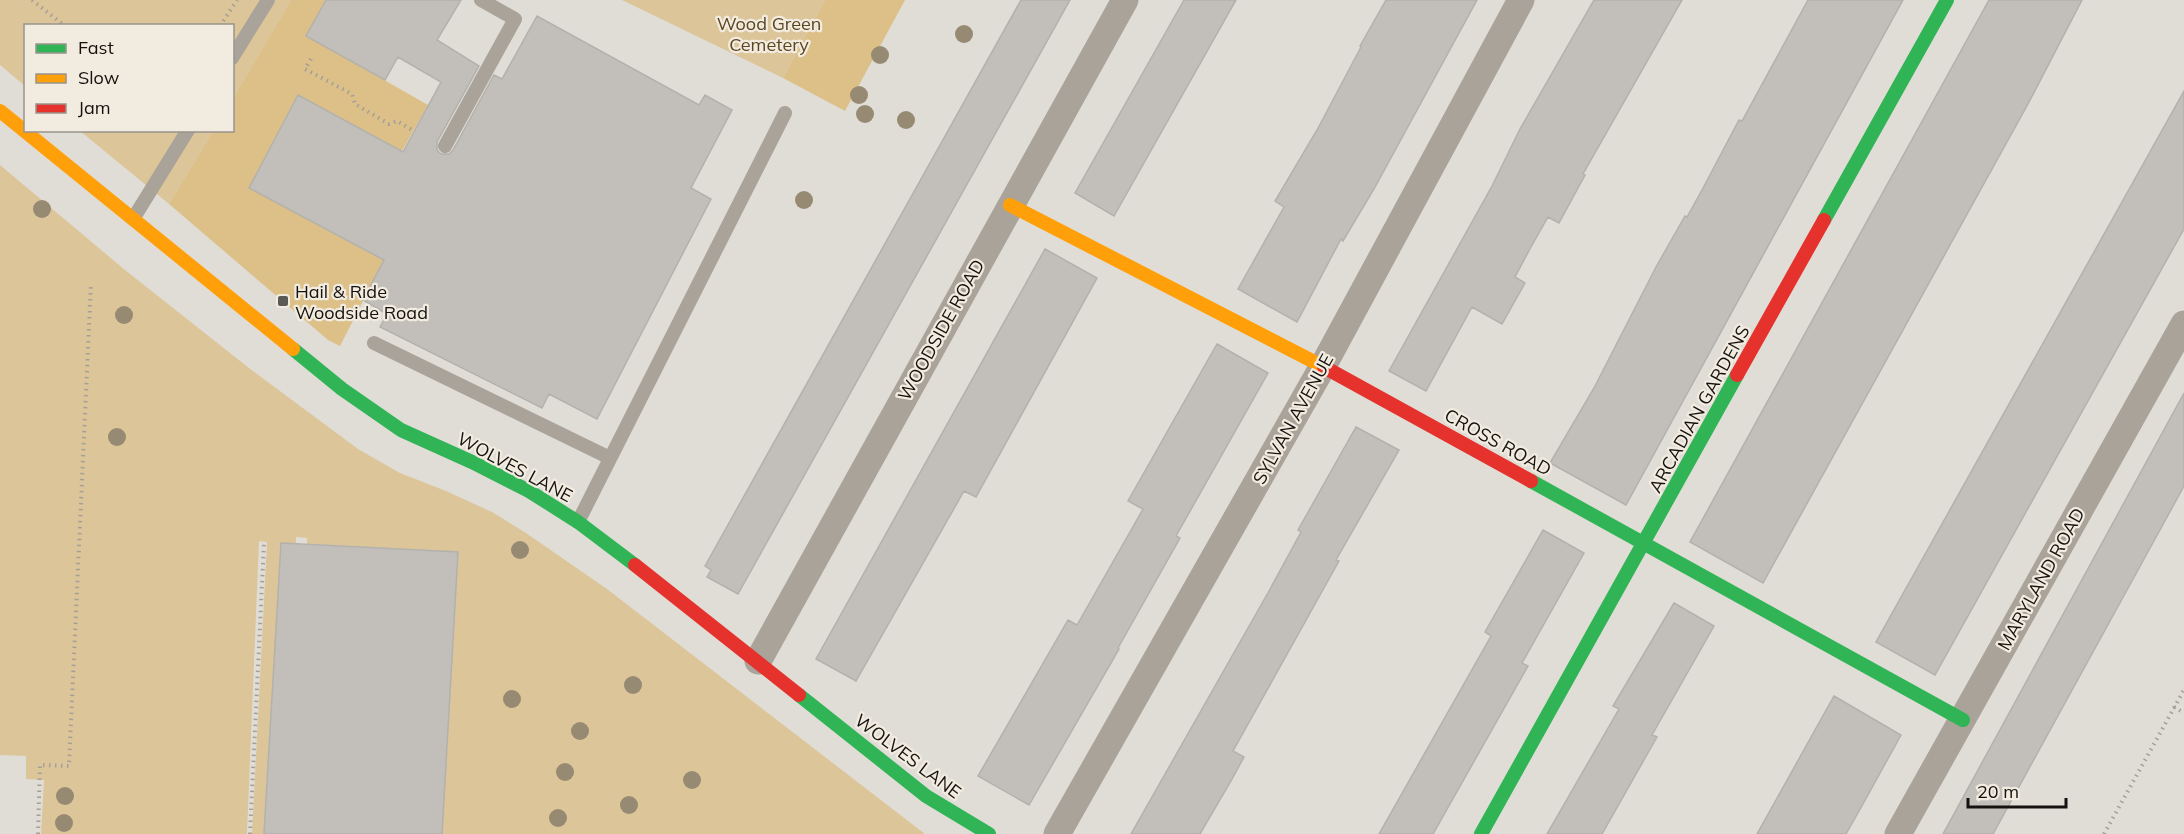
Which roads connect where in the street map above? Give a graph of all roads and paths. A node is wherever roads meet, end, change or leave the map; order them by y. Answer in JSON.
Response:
{"nodes":[{"id":1,"x":32,"y":0,"type":"edge"},
{"id":2,"x":237,"y":0,"type":"edge"},
{"id":3,"x":268,"y":0,"type":"edge"},
{"id":4,"x":481,"y":0,"type":"edge"},
{"id":5,"x":1125,"y":0,"type":"edge"},
{"id":6,"x":1521,"y":0,"type":"edge"},
{"id":7,"x":1947,"y":0,"type":"edge"},
{"id":8,"x":62,"y":24,"type":"edge"},
{"id":9,"x":221,"y":24,"type":"edge"},
{"id":10,"x":234,"y":55,"type":"edge"},
{"id":11,"x":311,"y":59,"type":"dead end"},
{"id":12,"x":0,"y":111,"type":"edge"},
{"id":13,"x":785,"y":113,"type":"dead end"},
{"id":14,"x":24,"y":130,"type":"edge"},
{"id":15,"x":414,"y":131,"type":"dead end"},
{"id":16,"x":26,"y":132,"type":"edge"},
{"id":17,"x":187,"y":132,"type":"edge"},
{"id":18,"x":445,"y":146,"type":"dead end"},
{"id":19,"x":1010,"y":205,"type":"junction"},
{"id":20,"x":133,"y":219,"type":"junction"},
{"id":21,"x":91,"y":283,"type":"dead end"},
{"id":22,"x":2184,"y":324,"type":"edge"},
{"id":23,"x":374,"y":343,"type":"dead end"},
{"id":24,"x":1323,"y":366,"type":"junction"},
{"id":25,"x":610,"y":458,"type":"junction"},
{"id":26,"x":579,"y":522,"type":"junction"},
{"id":27,"x":264,"y":543,"type":"dead end"},
{"id":28,"x":1645,"y":543,"type":"junction"},
{"id":29,"x":758,"y":661,"type":"junction"},
{"id":30,"x":2184,"y":690,"type":"edge"},
{"id":31,"x":2174,"y":707,"type":"junction"},
{"id":32,"x":2184,"y":713,"type":"edge"},
{"id":33,"x":1963,"y":720,"type":"junction"},
{"id":34,"x":38,"y":834,"type":"edge"},
{"id":35,"x":250,"y":834,"type":"edge"},
{"id":36,"x":989,"y":834,"type":"edge"},
{"id":37,"x":1057,"y":834,"type":"edge"},
{"id":38,"x":1481,"y":834,"type":"edge"},
{"id":39,"x":1898,"y":834,"type":"edge"},
{"id":40,"x":2104,"y":834,"type":"edge"}],
"edges":[{"from":1,"to":8,"type":"path"},
{"from":2,"to":9,"type":"path"},
{"from":3,"to":10,"type":"lane"},
{"from":4,"to":18,"type":"lane"},
{"from":5,"to":19,"type":"street","name":"WOODSIDE ROAD"},
{"from":6,"to":24,"type":"street","name":"SYLVAN AVENUE"},
{"from":7,"to":28,"type":"street","name":"ARCADIAN GARDENS"},
{"from":11,"to":15,"type":"path"},
{"from":12,"to":14,"type":"street","name":"WOLVES LANE"},
{"from":13,"to":25,"type":"lane"},
{"from":16,"to":20,"type":"street","name":"WOLVES LANE"},
{"from":17,"to":20,"type":"lane"},
{"from":19,"to":24,"type":"street","name":"CROSS ROAD"},
{"from":19,"to":29,"type":"street","name":"WOODSIDE ROAD"},
{"from":20,"to":26,"type":"street","name":"WOLVES LANE"},
{"from":21,"to":34,"type":"path"},
{"from":22,"to":33,"type":"street","name":"MARYLAND ROAD"},
{"from":23,"to":25,"type":"lane"},
{"from":24,"to":28,"type":"street","name":"CROSS ROAD"},
{"from":24,"to":37,"type":"street","name":"SYLVAN AVENUE"},
{"from":25,"to":26,"type":"lane"},
{"from":26,"to":29,"type":"street","name":"WOLVES LANE"},
{"from":27,"to":35,"type":"path"},
{"from":28,"to":33,"type":"street","name":"CROSS ROAD"},
{"from":28,"to":38,"type":"street","name":"ARCADIAN GARDENS"},
{"from":29,"to":36,"type":"street","name":"WOLVES LANE"},
{"from":30,"to":31,"type":"path"},
{"from":31,"to":32,"type":"path"},
{"from":31,"to":40,"type":"path"},
{"from":33,"to":39,"type":"street","name":"MARYLAND ROAD"}]}
